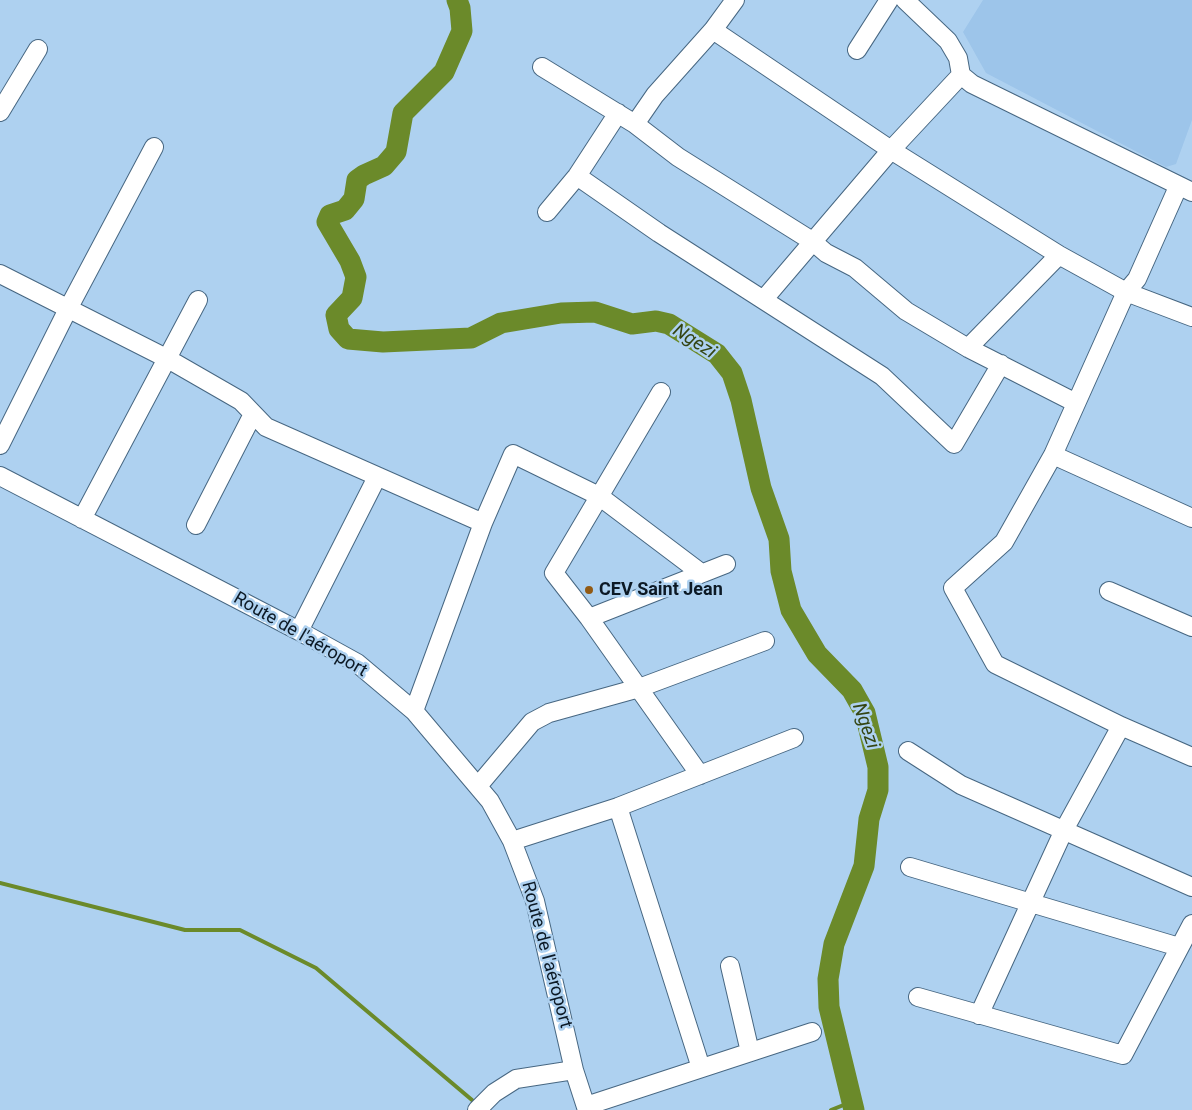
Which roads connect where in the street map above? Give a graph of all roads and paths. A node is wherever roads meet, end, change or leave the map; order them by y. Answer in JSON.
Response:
{"nodes":[{"id":1,"x":735,"y":0,"type":"edge"},
{"id":2,"x":889,"y":0,"type":"edge"},
{"id":3,"x":906,"y":0,"type":"edge"},
{"id":4,"x":713,"y":30,"type":"junction"},
{"id":5,"x":38,"y":49,"type":"dead end"},
{"id":6,"x":856,"y":50,"type":"dead end"},
{"id":7,"x":542,"y":66,"type":"dead end"},
{"id":8,"x":961,"y":75,"type":"junction"},
{"id":9,"x":0,"y":112,"type":"edge"},
{"id":10,"x":618,"y":113,"type":"junction"},
{"id":11,"x":636,"y":124,"type":"junction"},
{"id":12,"x":154,"y":147,"type":"dead end"},
{"id":13,"x":891,"y":150,"type":"junction"},
{"id":14,"x":577,"y":176,"type":"junction"},
{"id":15,"x":1185,"y":190,"type":"edge"},
{"id":16,"x":547,"y":212,"type":"dead end"},
{"id":17,"x":812,"y":241,"type":"junction"},
{"id":18,"x":1059,"y":255,"type":"junction"},
{"id":19,"x":0,"y":274,"type":"edge"},
{"id":20,"x":1126,"y":292,"type":"junction"},
{"id":21,"x":764,"y":299,"type":"junction"},
{"id":22,"x":198,"y":300,"type":"dead end"},
{"id":23,"x":68,"y":309,"type":"junction"},
{"id":24,"x":1192,"y":317,"type":"edge"},
{"id":25,"x":968,"y":348,"type":"junction"},
{"id":26,"x":168,"y":359,"type":"junction"},
{"id":27,"x":1001,"y":364,"type":"junction"},
{"id":28,"x":661,"y":392,"type":"dead end"},
{"id":29,"x":1076,"y":403,"type":"junction"},
{"id":30,"x":253,"y":414,"type":"junction"},
{"id":31,"x":0,"y":445,"type":"edge"},
{"id":32,"x":1053,"y":455,"type":"junction"},
{"id":33,"x":0,"y":476,"type":"edge"},
{"id":34,"x":377,"y":477,"type":"junction"},
{"id":35,"x":598,"y":496,"type":"junction"},
{"id":36,"x":1191,"y":512,"type":"edge"},
{"id":37,"x":82,"y":519,"type":"junction"},
{"id":38,"x":482,"y":523,"type":"junction"},
{"id":39,"x":196,"y":525,"type":"dead end"},
{"id":40,"x":726,"y":564,"type":"dead end"},
{"id":41,"x":701,"y":574,"type":"junction"},
{"id":42,"x":1109,"y":592,"type":"dead end"},
{"id":43,"x":589,"y":618,"type":"junction"},
{"id":44,"x":1192,"y":627,"type":"edge"},
{"id":45,"x":299,"y":631,"type":"junction"},
{"id":46,"x":765,"y":641,"type":"dead end"},
{"id":47,"x":639,"y":688,"type":"junction"},
{"id":48,"x":414,"y":711,"type":"junction"},
{"id":49,"x":1121,"y":726,"type":"junction"},
{"id":50,"x":794,"y":738,"type":"dead end"},
{"id":51,"x":908,"y":751,"type":"dead end"},
{"id":52,"x":1192,"y":757,"type":"edge"},
{"id":53,"x":700,"y":775,"type":"junction"},
{"id":54,"x":478,"y":786,"type":"junction"},
{"id":55,"x":618,"y":807,"type":"junction"},
{"id":56,"x":1064,"y":830,"type":"junction"},
{"id":57,"x":512,"y":841,"type":"junction"},
{"id":58,"x":910,"y":867,"type":"dead end"},
{"id":59,"x":1192,"y":888,"type":"edge"},
{"id":60,"x":1030,"y":902,"type":"junction"},
{"id":61,"x":1192,"y":924,"type":"edge"},
{"id":62,"x":1179,"y":947,"type":"junction"},
{"id":63,"x":730,"y":966,"type":"dead end"},
{"id":64,"x":918,"y":997,"type":"dead end"},
{"id":65,"x":979,"y":1015,"type":"junction"},
{"id":66,"x":812,"y":1032,"type":"dead end"},
{"id":67,"x":750,"y":1052,"type":"junction"},
{"id":68,"x":701,"y":1068,"type":"junction"},
{"id":69,"x":574,"y":1070,"type":"junction"},
{"id":70,"x":586,"y":1108,"type":"edge"},
{"id":71,"x":477,"y":1110,"type":"edge"}],
"edges":[{"from":1,"to":4,"type":"street"},
{"from":2,"to":6,"type":"street"},
{"from":3,"to":8,"type":"street"},
{"from":4,"to":11,"type":"street"},
{"from":4,"to":13,"type":"street"},
{"from":5,"to":9,"type":"street"},
{"from":7,"to":10,"type":"street"},
{"from":8,"to":13,"type":"street"},
{"from":8,"to":15,"type":"street"},
{"from":10,"to":11,"type":"street"},
{"from":10,"to":14,"type":"street"},
{"from":11,"to":17,"type":"street"},
{"from":12,"to":23,"type":"street"},
{"from":13,"to":17,"type":"street"},
{"from":13,"to":18,"type":"street"},
{"from":14,"to":16,"type":"street"},
{"from":14,"to":21,"type":"street"},
{"from":15,"to":20,"type":"street"},
{"from":17,"to":21,"type":"street"},
{"from":17,"to":25,"type":"street"},
{"from":18,"to":20,"type":"street"},
{"from":18,"to":25,"type":"street"},
{"from":19,"to":23,"type":"street"},
{"from":20,"to":24,"type":"street"},
{"from":20,"to":29,"type":"street"},
{"from":21,"to":27,"type":"street"},
{"from":22,"to":26,"type":"street"},
{"from":23,"to":26,"type":"street"},
{"from":23,"to":31,"type":"street"},
{"from":25,"to":27,"type":"street"},
{"from":26,"to":30,"type":"street"},
{"from":26,"to":37,"type":"street"},
{"from":27,"to":29,"type":"street"},
{"from":28,"to":35,"type":"street"},
{"from":29,"to":32,"type":"street"},
{"from":30,"to":34,"type":"street"},
{"from":30,"to":39,"type":"street"},
{"from":32,"to":36,"type":"street"},
{"from":32,"to":49,"type":"street"},
{"from":33,"to":37,"type":"street","name":"Route de l'aéroport"},
{"from":34,"to":38,"type":"street"},
{"from":34,"to":45,"type":"street"},
{"from":35,"to":38,"type":"street"},
{"from":35,"to":41,"type":"street"},
{"from":35,"to":43,"type":"street"},
{"from":37,"to":45,"type":"street","name":"Route de l'aéroport"},
{"from":38,"to":48,"type":"street"},
{"from":40,"to":41,"type":"street"},
{"from":41,"to":43,"type":"street"},
{"from":42,"to":44,"type":"street"},
{"from":43,"to":47,"type":"street"},
{"from":45,"to":48,"type":"street","name":"Route de l'aéroport"},
{"from":46,"to":47,"type":"street"},
{"from":47,"to":53,"type":"street"},
{"from":47,"to":54,"type":"street"},
{"from":48,"to":54,"type":"street","name":"Route de l'aéroport"},
{"from":49,"to":52,"type":"street"},
{"from":49,"to":56,"type":"street"},
{"from":50,"to":53,"type":"street"},
{"from":51,"to":56,"type":"street"},
{"from":53,"to":55,"type":"street"},
{"from":54,"to":57,"type":"street","name":"Route de l'aéroport"},
{"from":55,"to":57,"type":"street"},
{"from":55,"to":68,"type":"street"},
{"from":56,"to":59,"type":"street"},
{"from":56,"to":60,"type":"street"},
{"from":57,"to":69,"type":"street","name":"Route de l'aéroport"},
{"from":58,"to":60,"type":"street"},
{"from":60,"to":62,"type":"street"},
{"from":60,"to":65,"type":"street"},
{"from":61,"to":62,"type":"street"},
{"from":62,"to":65,"type":"street"},
{"from":63,"to":67,"type":"street"},
{"from":64,"to":65,"type":"street"},
{"from":66,"to":67,"type":"street"},
{"from":67,"to":68,"type":"street"},
{"from":68,"to":70,"type":"street"},
{"from":69,"to":70,"type":"street","name":"Route de l'aéroport"},
{"from":69,"to":71,"type":"street"}]}
